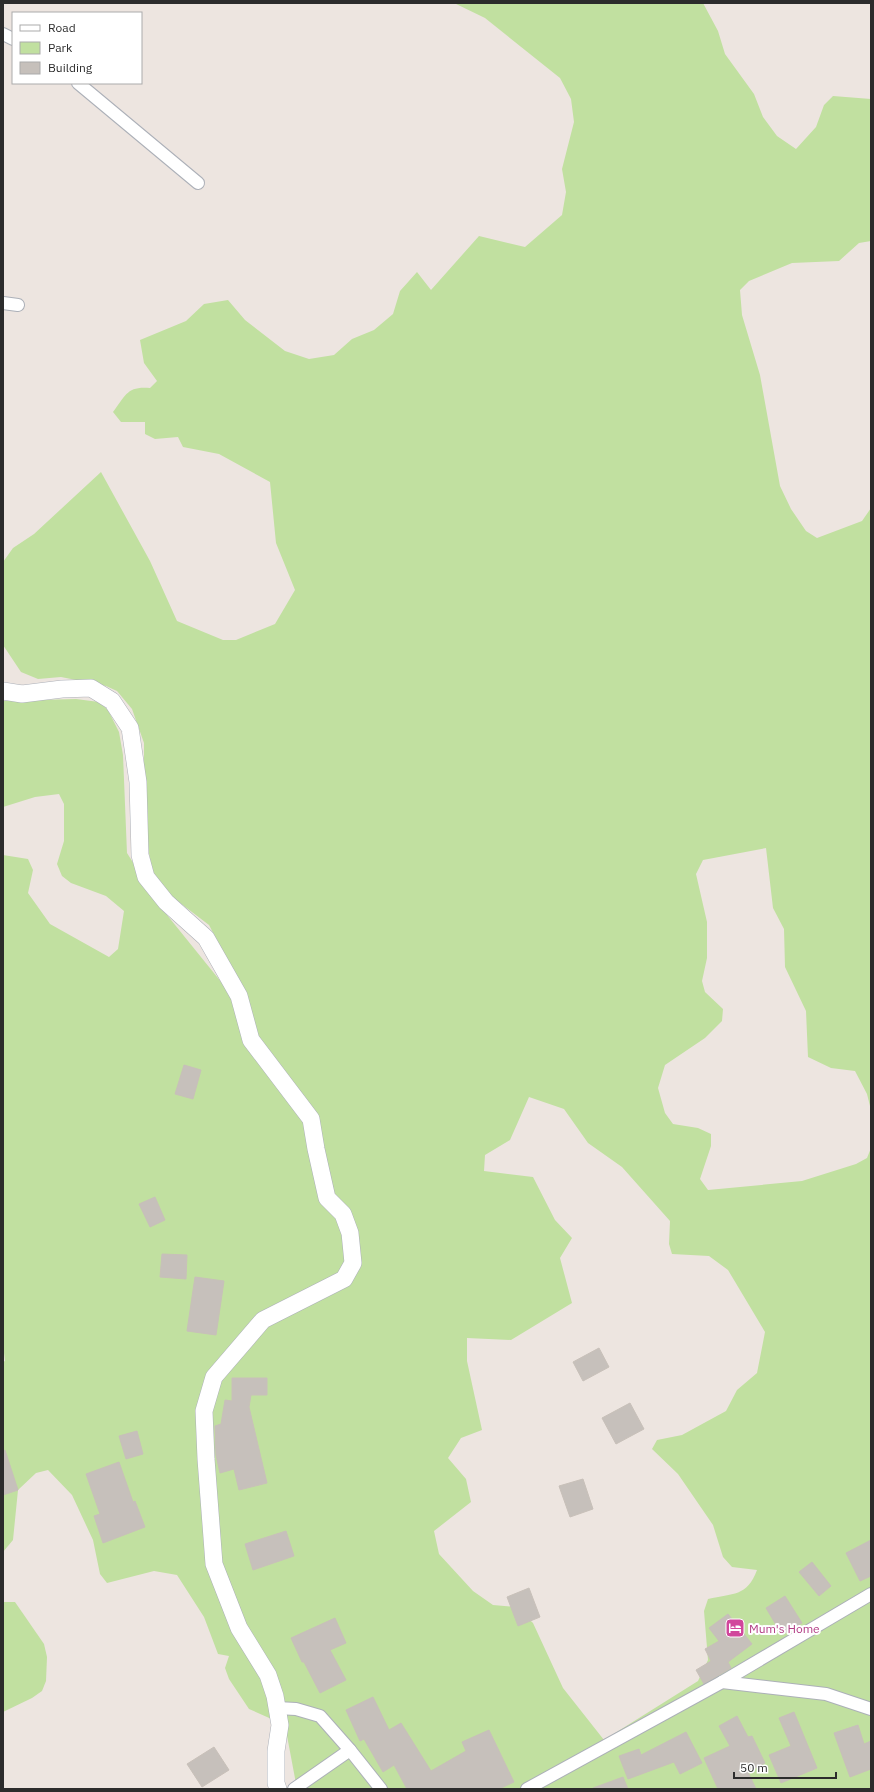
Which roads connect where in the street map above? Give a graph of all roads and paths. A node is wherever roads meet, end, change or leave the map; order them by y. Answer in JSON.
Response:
{"nodes":[{"id":1,"x":3,"y":34,"type":"edge"},
{"id":2,"x":12,"y":38,"type":"edge"},
{"id":3,"x":79,"y":84,"type":"edge"},
{"id":4,"x":198,"y":184,"type":"dead end"},
{"id":5,"x":3,"y":303,"type":"edge"},
{"id":6,"x":18,"y":305,"type":"dead end"},
{"id":7,"x":3,"y":691,"type":"edge"},
{"id":8,"x":871,"y":1594,"type":"edge"},
{"id":9,"x":722,"y":1682,"type":"junction"},
{"id":10,"x":277,"y":1708,"type":"junction"},
{"id":11,"x":871,"y":1708,"type":"edge"},
{"id":12,"x":350,"y":1750,"type":"junction"},
{"id":13,"x":278,"y":1789,"type":"edge"},
{"id":14,"x":294,"y":1789,"type":"edge"},
{"id":15,"x":381,"y":1789,"type":"edge"},
{"id":16,"x":527,"y":1789,"type":"edge"}],
"edges":[{"from":1,"to":2,"type":"street"},
{"from":3,"to":4,"type":"street"},
{"from":5,"to":6,"type":"street"},
{"from":7,"to":10,"type":"main road"},
{"from":8,"to":9,"type":"street"},
{"from":9,"to":11,"type":"street"},
{"from":9,"to":16,"type":"street"},
{"from":10,"to":12,"type":"street"},
{"from":10,"to":13,"type":"main road"},
{"from":12,"to":14,"type":"street"},
{"from":12,"to":15,"type":"street"}]}
